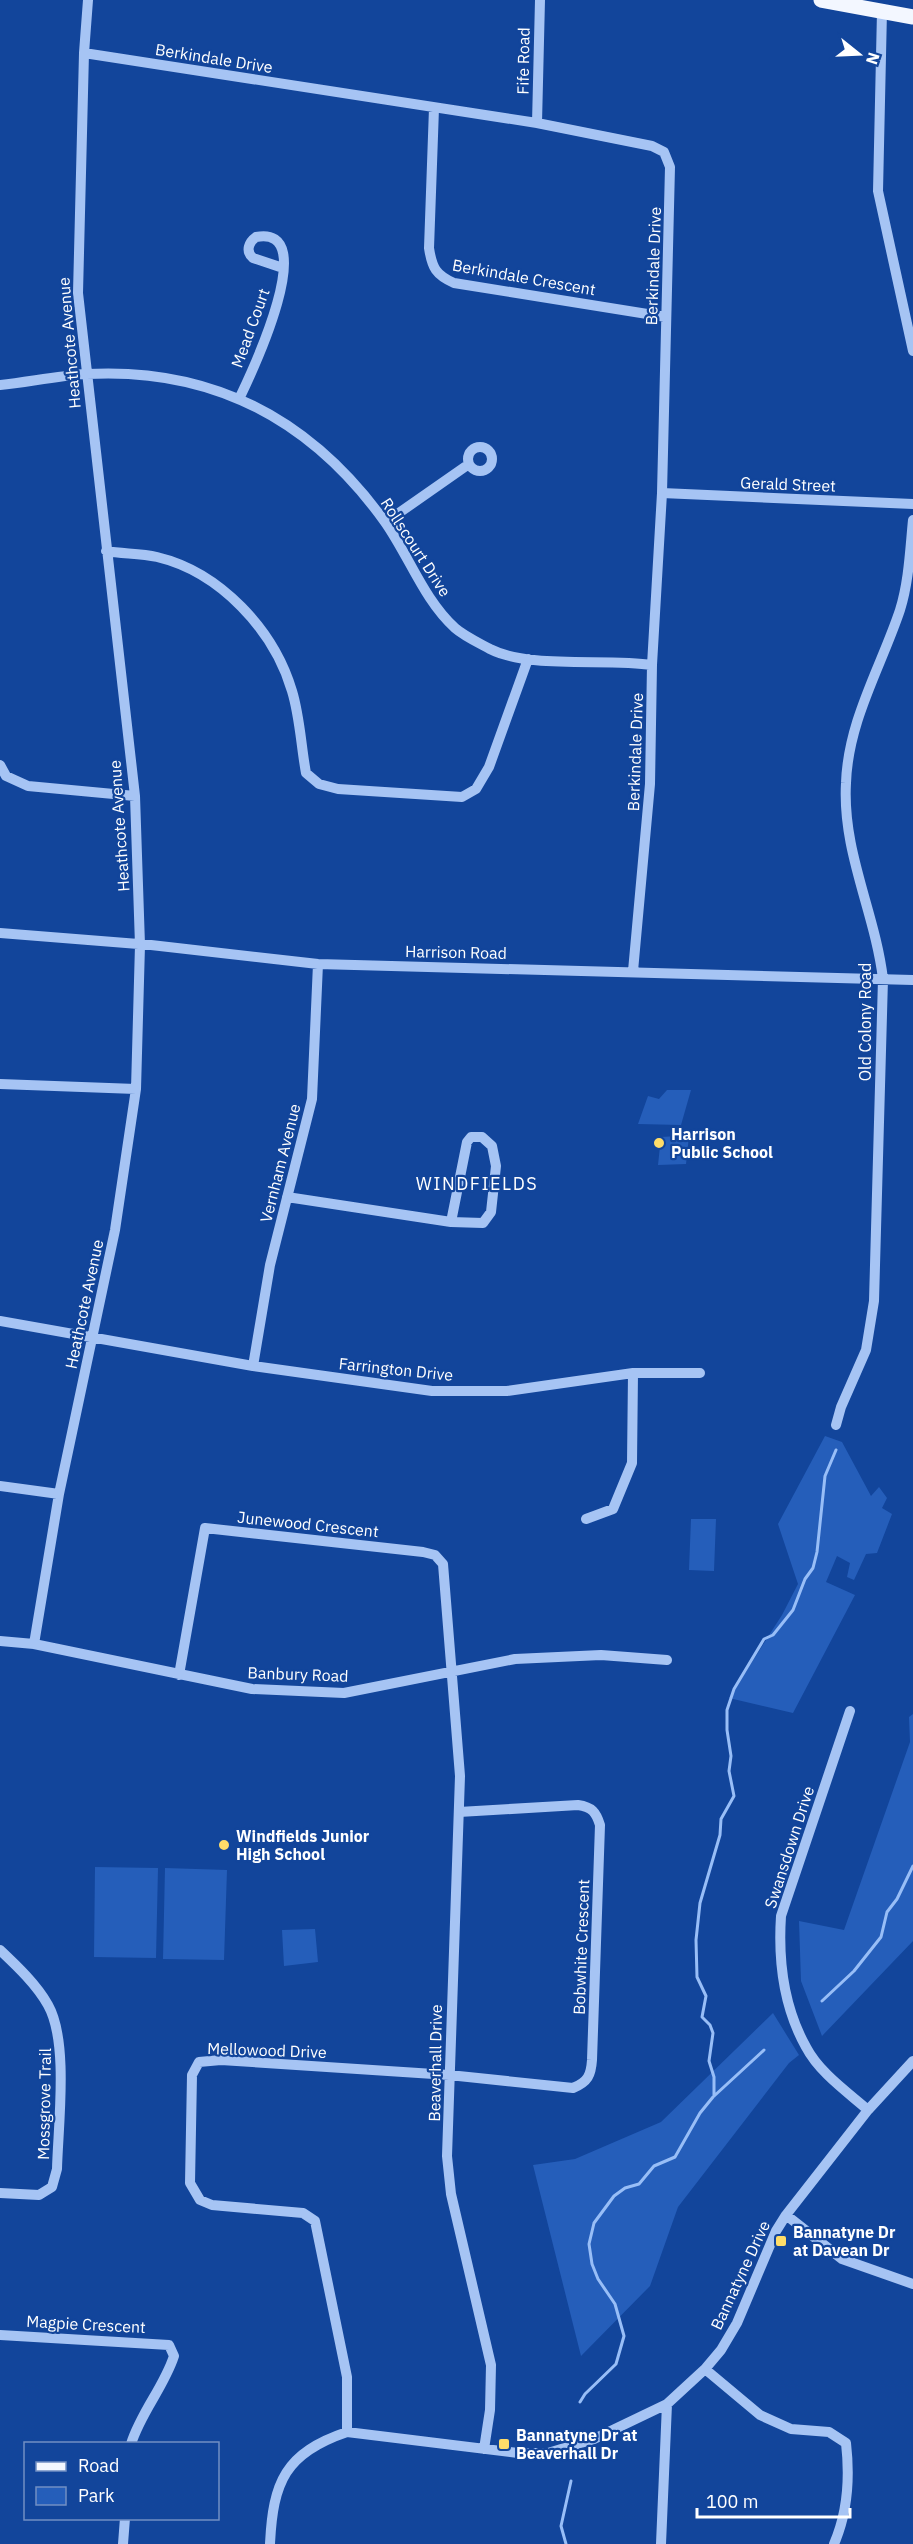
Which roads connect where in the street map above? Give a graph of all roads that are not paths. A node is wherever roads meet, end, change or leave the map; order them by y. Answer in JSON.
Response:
{"nodes":[{"id":1,"x":88,"y":0,"type":"edge"},
{"id":2,"x":540,"y":0,"type":"edge"},
{"id":3,"x":822,"y":0,"type":"edge"},
{"id":4,"x":882,"y":11,"type":"junction"},
{"id":5,"x":913,"y":17,"type":"edge"},
{"id":6,"x":84,"y":53,"type":"junction"},
{"id":7,"x":434,"y":108,"type":"junction"},
{"id":8,"x":537,"y":123,"type":"junction"},
{"id":9,"x":283,"y":268,"type":"dead end"},
{"id":10,"x":666,"y":317,"type":"junction"},
{"id":11,"x":913,"y":351,"type":"edge"},
{"id":12,"x":85,"y":374,"type":"junction"},
{"id":13,"x":0,"y":385,"type":"edge"},
{"id":14,"x":240,"y":397,"type":"junction"},
{"id":15,"x":469,"y":464,"type":"dead end"},
{"id":16,"x":662,"y":493,"type":"junction"},
{"id":17,"x":913,"y":504,"type":"edge"},
{"id":18,"x":913,"y":520,"type":"edge"},
{"id":19,"x":386,"y":522,"type":"junction"},
{"id":20,"x":106,"y":551,"type":"junction"},
{"id":21,"x":528,"y":659,"type":"junction"},
{"id":22,"x":652,"y":665,"type":"junction"},
{"id":23,"x":0,"y":765,"type":"edge"},
{"id":24,"x":135,"y":796,"type":"junction"},
{"id":25,"x":0,"y":933,"type":"edge"},
{"id":26,"x":140,"y":945,"type":"junction"},
{"id":27,"x":318,"y":964,"type":"junction"},
{"id":28,"x":633,"y":971,"type":"junction"},
{"id":29,"x":883,"y":979,"type":"junction"},
{"id":30,"x":913,"y":980,"type":"edge"},
{"id":31,"x":0,"y":1084,"type":"edge"},
{"id":32,"x":136,"y":1089,"type":"junction"},
{"id":33,"x":288,"y":1197,"type":"junction"},
{"id":34,"x":450,"y":1222,"type":"junction"},
{"id":35,"x":0,"y":1321,"type":"edge"},
{"id":36,"x":92,"y":1337,"type":"junction"},
{"id":37,"x":253,"y":1366,"type":"junction"},
{"id":38,"x":633,"y":1373,"type":"junction"},
{"id":39,"x":700,"y":1373,"type":"dead end"},
{"id":40,"x":836,"y":1425,"type":"dead end"},
{"id":41,"x":0,"y":1486,"type":"edge"},
{"id":42,"x":59,"y":1494,"type":"junction"},
{"id":43,"x":586,"y":1520,"type":"dead end"},
{"id":44,"x":0,"y":1641,"type":"edge"},
{"id":45,"x":34,"y":1644,"type":"junction"},
{"id":46,"x":667,"y":1660,"type":"dead end"},
{"id":47,"x":452,"y":1672,"type":"junction"},
{"id":48,"x":179,"y":1676,"type":"junction"},
{"id":49,"x":850,"y":1711,"type":"dead end"},
{"id":50,"x":459,"y":1812,"type":"junction"},
{"id":51,"x":0,"y":1950,"type":"edge"},
{"id":52,"x":913,"y":2061,"type":"edge"},
{"id":53,"x":449,"y":2075,"type":"junction"},
{"id":54,"x":868,"y":2110,"type":"junction"},
{"id":55,"x":0,"y":2193,"type":"edge"},
{"id":56,"x":786,"y":2215,"type":"junction"},
{"id":57,"x":913,"y":2283,"type":"edge"},
{"id":58,"x":0,"y":2335,"type":"edge"},
{"id":59,"x":705,"y":2369,"type":"junction"},
{"id":60,"x":667,"y":2404,"type":"junction"},
{"id":61,"x":347,"y":2432,"type":"junction"},
{"id":62,"x":132,"y":2442,"type":"edge"},
{"id":63,"x":484,"y":2449,"type":"junction"},
{"id":64,"x":125,"y":2520,"type":"edge"},
{"id":65,"x":123,"y":2544,"type":"edge"},
{"id":66,"x":270,"y":2544,"type":"edge"},
{"id":67,"x":661,"y":2544,"type":"edge"},
{"id":68,"x":834,"y":2544,"type":"edge"}],
"edges":[{"from":1,"to":6,"type":"street","name":"Heathcote Avenue"},
{"from":2,"to":8,"type":"street","name":"Fife Road"},
{"from":3,"to":4,"type":"main road"},
{"from":4,"to":5,"type":"main road"},
{"from":4,"to":11,"type":"street"},
{"from":6,"to":7,"type":"street","name":"Berkindale Drive"},
{"from":6,"to":12,"type":"street","name":"Heathcote Avenue"},
{"from":7,"to":8,"type":"street","name":"Berkindale Drive"},
{"from":7,"to":10,"type":"street","name":"Berkindale Crescent"},
{"from":8,"to":10,"type":"street","name":"Berkindale Drive"},
{"from":9,"to":14,"type":"street","name":"Mead Court"},
{"from":10,"to":16,"type":"street","name":"Berkindale Drive"},
{"from":12,"to":13,"type":"street","name":"Rollscourt Drive"},
{"from":12,"to":14,"type":"street","name":"Rollscourt Drive"},
{"from":12,"to":20,"type":"street","name":"Heathcote Avenue"},
{"from":14,"to":19,"type":"street","name":"Rollscourt Drive"},
{"from":15,"to":19,"type":"street"},
{"from":16,"to":17,"type":"street","name":"Gerald Street"},
{"from":16,"to":22,"type":"street","name":"Berkindale Drive"},
{"from":18,"to":29,"type":"street","name":"Old Colony Road"},
{"from":19,"to":21,"type":"street","name":"Rollscourt Drive"},
{"from":20,"to":21,"type":"street"},
{"from":20,"to":24,"type":"street","name":"Heathcote Avenue"},
{"from":21,"to":22,"type":"street","name":"Rollscourt Drive"},
{"from":22,"to":28,"type":"street","name":"Berkindale Drive"},
{"from":23,"to":24,"type":"street"},
{"from":24,"to":26,"type":"street","name":"Heathcote Avenue"},
{"from":25,"to":26,"type":"street","name":"Harrison Road"},
{"from":26,"to":27,"type":"street","name":"Harrison Road"},
{"from":26,"to":32,"type":"street","name":"Heathcote Avenue"},
{"from":27,"to":28,"type":"street","name":"Harrison Road"},
{"from":27,"to":33,"type":"street","name":"Vernham Avenue"},
{"from":28,"to":29,"type":"street","name":"Harrison Road"},
{"from":29,"to":30,"type":"street","name":"Harrison Road"},
{"from":29,"to":40,"type":"street","name":"Old Colony Road"},
{"from":31,"to":32,"type":"street"},
{"from":32,"to":36,"type":"street","name":"Heathcote Avenue"},
{"from":33,"to":34,"type":"street"},
{"from":33,"to":37,"type":"street","name":"Vernham Avenue"},
{"from":34,"to":34,"type":"street"},
{"from":35,"to":36,"type":"street","name":"Farrington Drive"},
{"from":36,"to":37,"type":"street","name":"Farrington Drive"},
{"from":36,"to":42,"type":"street","name":"Heathcote Avenue"},
{"from":37,"to":38,"type":"street","name":"Farrington Drive"},
{"from":38,"to":39,"type":"street","name":"Farrington Drive"},
{"from":38,"to":43,"type":"street"},
{"from":41,"to":42,"type":"street"},
{"from":42,"to":45,"type":"street","name":"Heathcote Avenue"},
{"from":44,"to":45,"type":"street","name":"Banbury Road"},
{"from":45,"to":48,"type":"street","name":"Banbury Road"},
{"from":46,"to":47,"type":"street","name":"Banbury Road"},
{"from":47,"to":48,"type":"street","name":"Banbury Road"},
{"from":47,"to":48,"type":"street","name":"Junewood Crescent"},
{"from":47,"to":50,"type":"street","name":"Beaverhall Drive"},
{"from":49,"to":54,"type":"street","name":"Swansdown Drive"},
{"from":50,"to":53,"type":"street","name":"Beaverhall Drive"},
{"from":50,"to":53,"type":"street","name":"Bobwhite Crescent"},
{"from":51,"to":55,"type":"street","name":"Mossgrove Trail"},
{"from":52,"to":54,"type":"street","name":"Bannatyne Drive"},
{"from":53,"to":61,"type":"street","name":"Mellowood Drive"},
{"from":53,"to":63,"type":"street","name":"Beaverhall Drive"},
{"from":54,"to":56,"type":"street","name":"Bannatyne Drive"},
{"from":56,"to":57,"type":"street"},
{"from":56,"to":59,"type":"street","name":"Bannatyne Drive"},
{"from":58,"to":62,"type":"street","name":"Magpie Crescent"},
{"from":59,"to":60,"type":"street","name":"Bannatyne Drive"},
{"from":59,"to":68,"type":"street"},
{"from":60,"to":63,"type":"street","name":"Bannatyne Drive"},
{"from":60,"to":67,"type":"street"},
{"from":61,"to":63,"type":"street","name":"Bannatyne Drive"},
{"from":61,"to":66,"type":"street"},
{"from":64,"to":65,"type":"street"}]}
